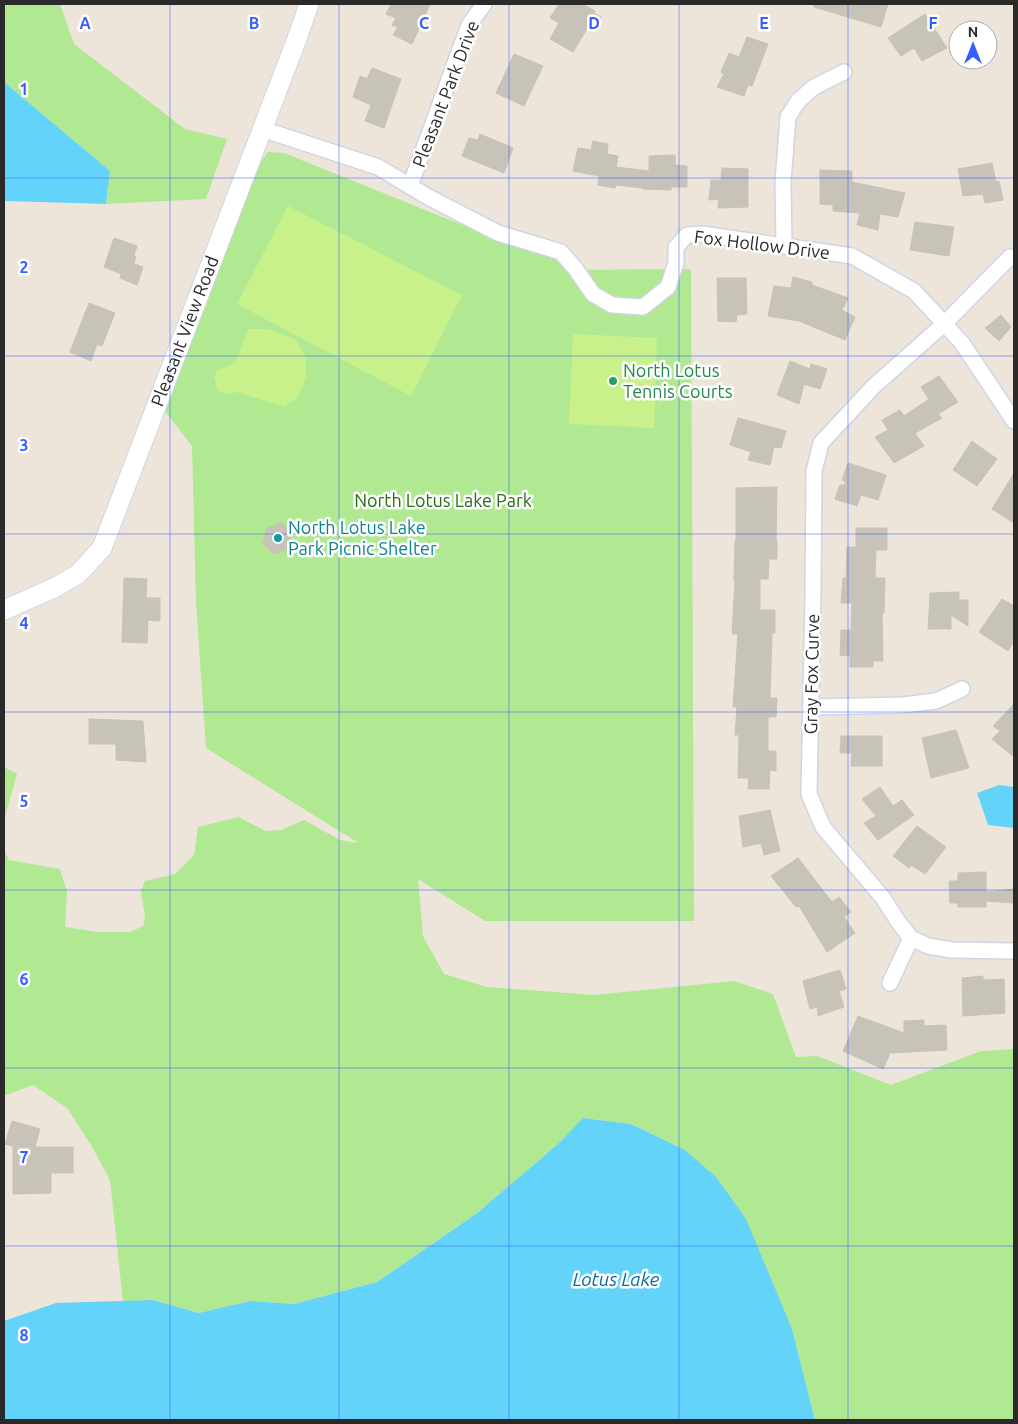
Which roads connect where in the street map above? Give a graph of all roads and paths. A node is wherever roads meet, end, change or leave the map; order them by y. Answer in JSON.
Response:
{"nodes":[{"id":1,"x":309,"y":4,"type":"edge"},
{"id":2,"x":484,"y":4,"type":"edge"},
{"id":3,"x":844,"y":72,"type":"dead end"},
{"id":4,"x":262,"y":128,"type":"junction"},
{"id":5,"x":410,"y":186,"type":"junction"},
{"id":6,"x":784,"y":245,"type":"junction"},
{"id":7,"x":1010,"y":257,"type":"dead end"},
{"id":8,"x":944,"y":324,"type":"junction"},
{"id":9,"x":1014,"y":420,"type":"edge"},
{"id":10,"x":4,"y":610,"type":"edge"},
{"id":11,"x":962,"y":689,"type":"dead end"},
{"id":12,"x":811,"y":707,"type":"junction"},
{"id":13,"x":910,"y":938,"type":"junction"},
{"id":14,"x":1014,"y":951,"type":"edge"},
{"id":15,"x":890,"y":983,"type":"dead end"}],
"edges":[{"from":1,"to":4,"type":"street","name":"Pleasant View Road"},
{"from":2,"to":5,"type":"street","name":"Pleasant Park Drive"},
{"from":3,"to":6,"type":"street"},
{"from":4,"to":5,"type":"street","name":"Fox Hollow Drive"},
{"from":4,"to":10,"type":"street","name":"Pleasant View Road"},
{"from":5,"to":6,"type":"street","name":"Fox Hollow Drive"},
{"from":6,"to":8,"type":"street","name":"Fox Hollow Drive"},
{"from":7,"to":8,"type":"street","name":"Gray Fox Curve"},
{"from":8,"to":9,"type":"street","name":"Fox Hollow Drive"},
{"from":8,"to":12,"type":"street","name":"Gray Fox Curve"},
{"from":11,"to":12,"type":"street"},
{"from":12,"to":13,"type":"street","name":"Gray Fox Curve"},
{"from":13,"to":14,"type":"street"},
{"from":13,"to":15,"type":"street"}]}
